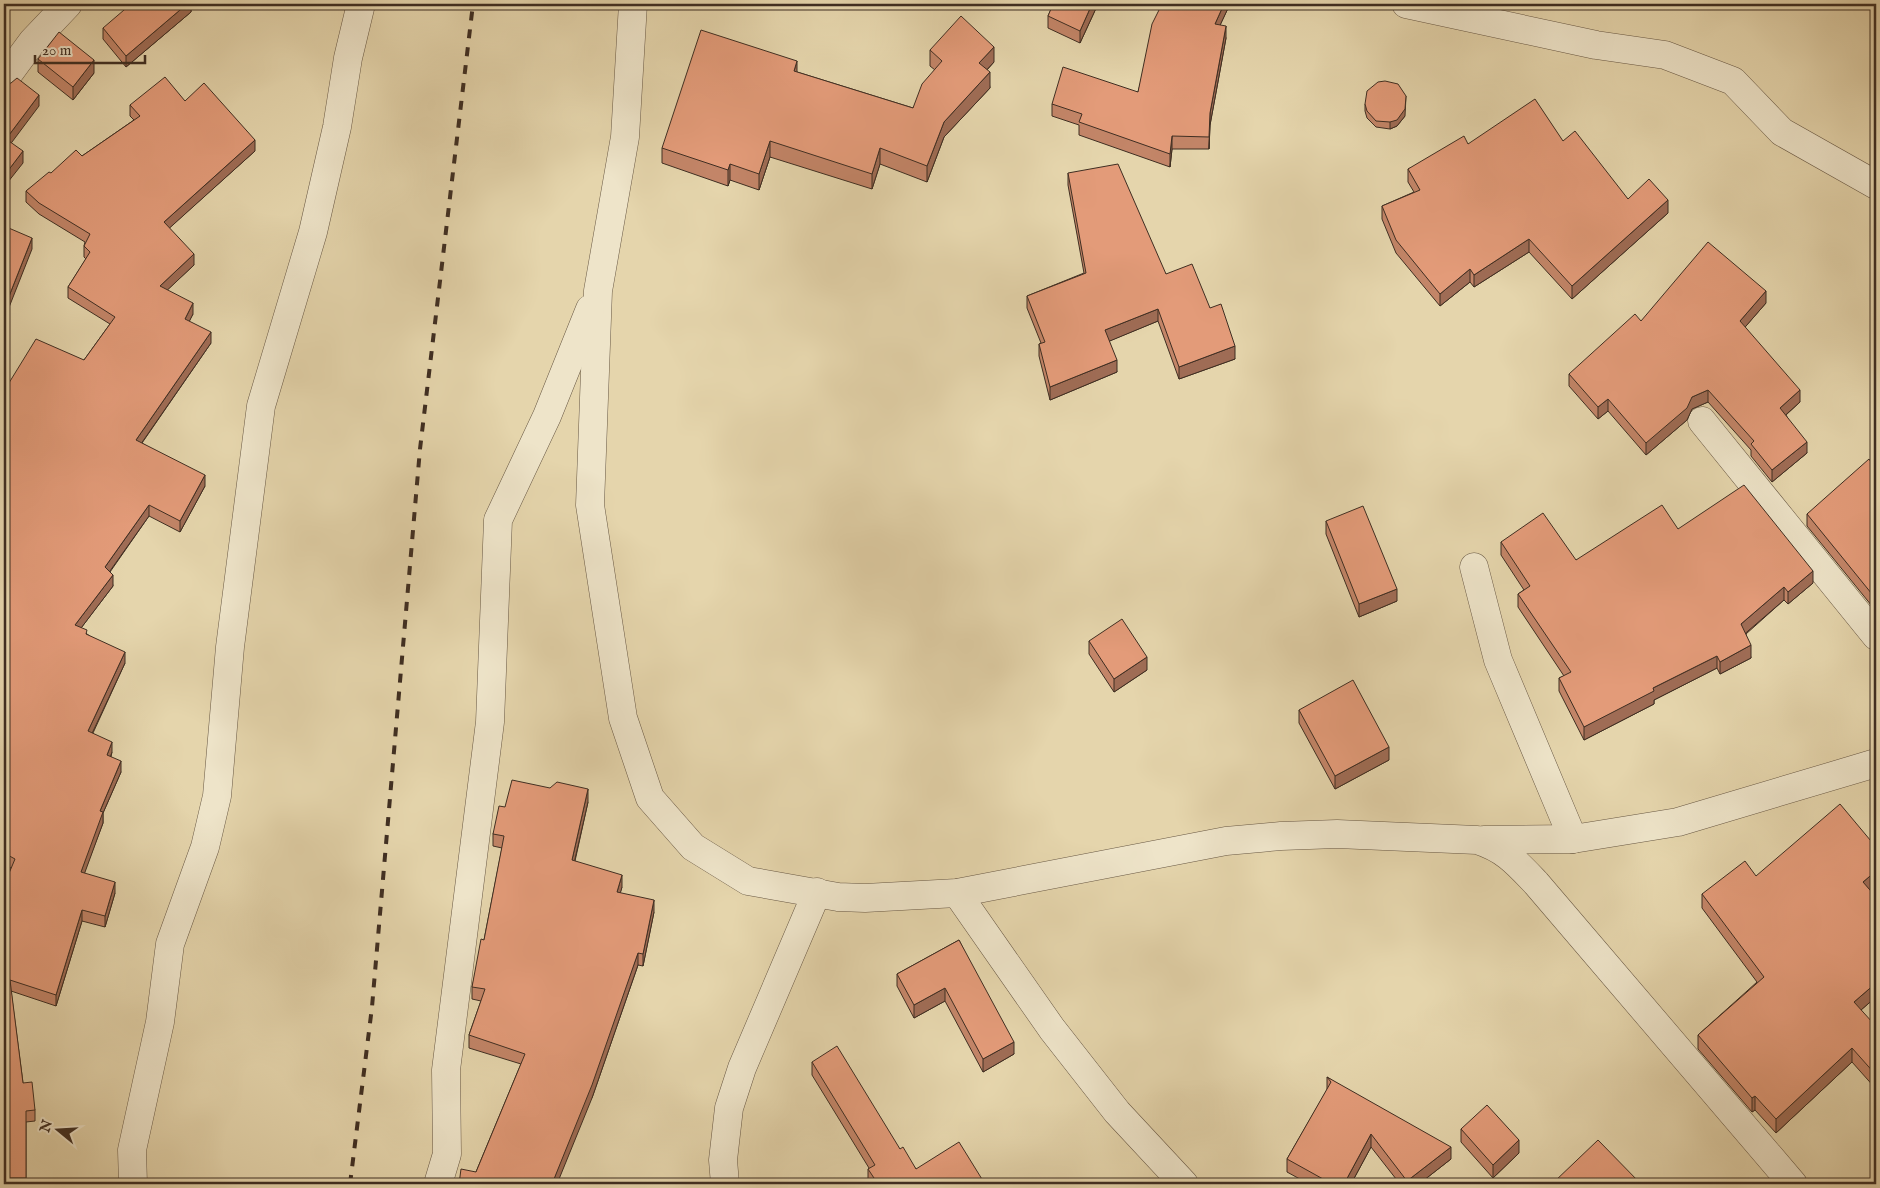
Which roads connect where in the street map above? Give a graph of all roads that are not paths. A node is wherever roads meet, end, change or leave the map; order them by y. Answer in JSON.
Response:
{"nodes":[{"id":1,"x":68,"y":4,"type":"edge"},
{"id":2,"x":361,"y":4,"type":"edge"},
{"id":3,"x":633,"y":4,"type":"edge"},
{"id":4,"x":1406,"y":4,"type":"edge"},
{"id":5,"x":4,"y":80,"type":"edge"},
{"id":6,"x":1876,"y":185,"type":"edge"},
{"id":7,"x":598,"y":291,"type":"junction"},
{"id":8,"x":1702,"y":421,"type":"dead end"},
{"id":9,"x":1474,"y":567,"type":"dead end"},
{"id":10,"x":1876,"y":636,"type":"edge"},
{"id":11,"x":1876,"y":763,"type":"edge"},
{"id":12,"x":1573,"y":838,"type":"junction"},
{"id":13,"x":1477,"y":840,"type":"junction"},
{"id":14,"x":817,"y":892,"type":"junction"},
{"id":15,"x":957,"y":893,"type":"junction"},
{"id":16,"x":133,"y":1184,"type":"edge"},
{"id":17,"x":438,"y":1184,"type":"edge"},
{"id":18,"x":725,"y":1184,"type":"edge"},
{"id":19,"x":1181,"y":1184,"type":"edge"},
{"id":20,"x":1793,"y":1184,"type":"edge"}],
"edges":[{"from":1,"to":5,"type":"street"},
{"from":2,"to":16,"type":"street"},
{"from":3,"to":7,"type":"street"},
{"from":4,"to":6,"type":"street"},
{"from":7,"to":14,"type":"street"},
{"from":7,"to":17,"type":"street"},
{"from":8,"to":10,"type":"street"},
{"from":9,"to":12,"type":"street"},
{"from":11,"to":12,"type":"street"},
{"from":12,"to":13,"type":"street"},
{"from":13,"to":15,"type":"street"},
{"from":13,"to":20,"type":"street"},
{"from":14,"to":15,"type":"street"},
{"from":14,"to":18,"type":"street"},
{"from":15,"to":19,"type":"street"}]}
